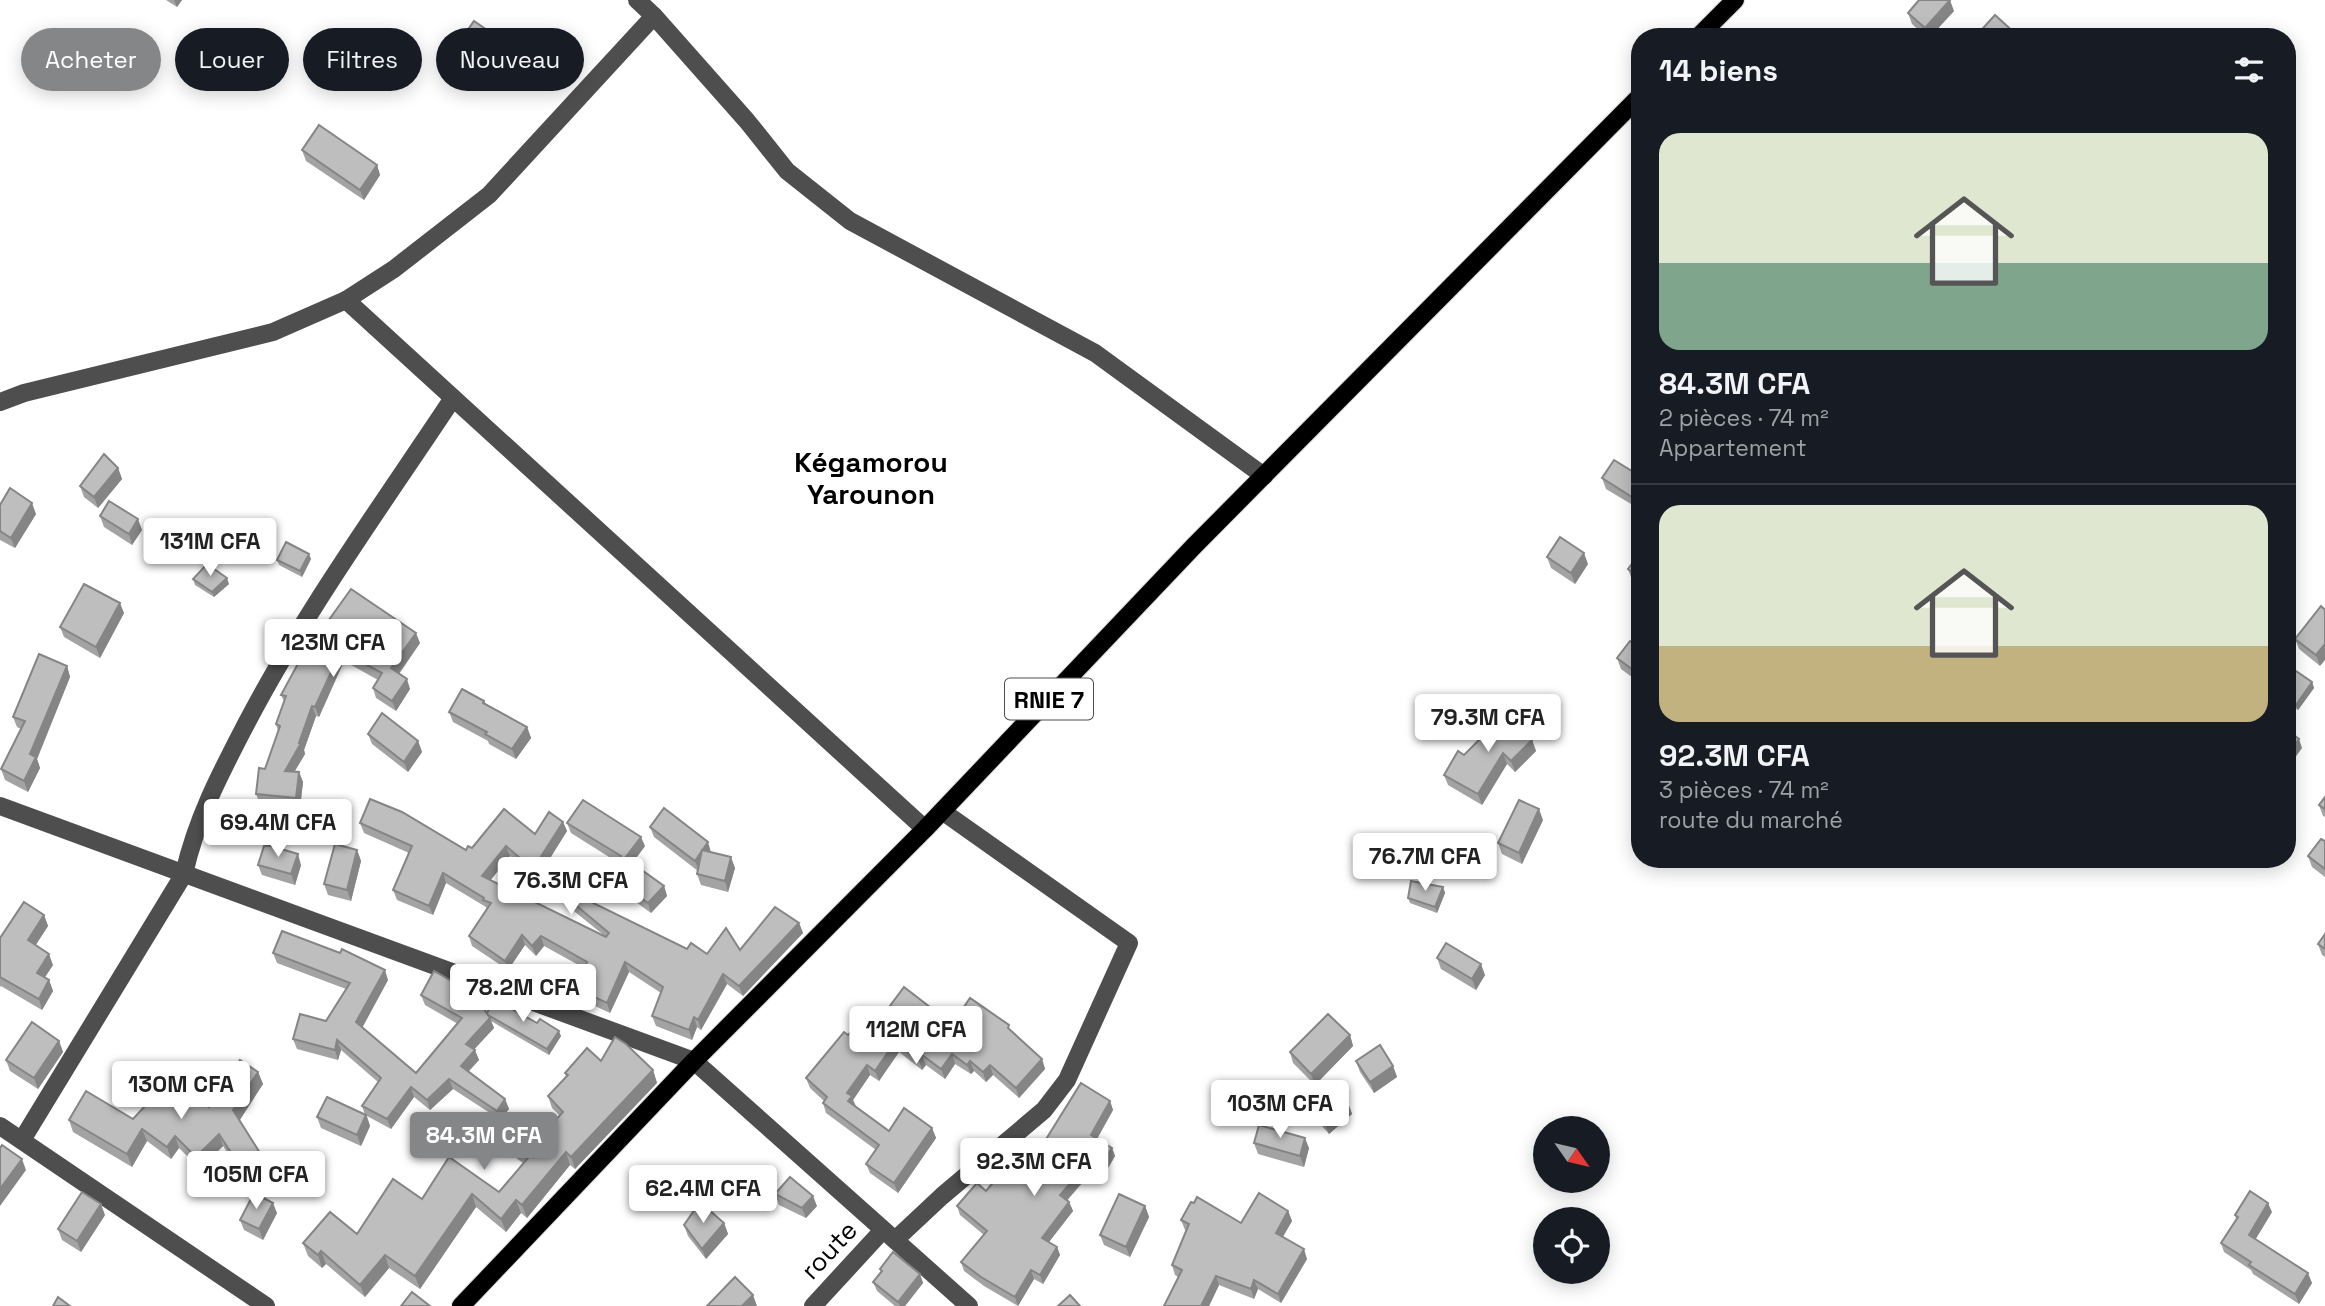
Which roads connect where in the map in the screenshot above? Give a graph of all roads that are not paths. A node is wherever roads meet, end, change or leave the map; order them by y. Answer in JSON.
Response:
{"nodes":[{"id":1,"x":637,"y":0,"type":"edge"},
{"id":2,"x":1735,"y":0,"type":"edge"},
{"id":3,"x":654,"y":16,"type":"junction"},
{"id":4,"x":1707,"y":28,"type":"edge"},
{"id":5,"x":1631,"y":105,"type":"edge"},
{"id":6,"x":346,"y":300,"type":"junction"},
{"id":7,"x":453,"y":398,"type":"junction"},
{"id":8,"x":0,"y":402,"type":"edge"},
{"id":9,"x":1264,"y":476,"type":"junction"},
{"id":10,"x":0,"y":806,"type":"edge"},
{"id":11,"x":942,"y":811,"type":"junction"},
{"id":12,"x":925,"y":830,"type":"junction"},
{"id":13,"x":184,"y":874,"type":"junction"},
{"id":14,"x":694,"y":1061,"type":"junction"},
{"id":15,"x":0,"y":1126,"type":"edge"},
{"id":16,"x":22,"y":1140,"type":"junction"},
{"id":17,"x":889,"y":1235,"type":"junction"},
{"id":18,"x":266,"y":1306,"type":"edge"},
{"id":19,"x":461,"y":1306,"type":"edge"},
{"id":20,"x":813,"y":1306,"type":"edge"},
{"id":21,"x":969,"y":1306,"type":"edge"}],
"edges":[{"from":1,"to":3,"type":"street"},
{"from":2,"to":4,"type":"main road"},
{"from":3,"to":6,"type":"street"},
{"from":3,"to":9,"type":"street"},
{"from":5,"to":9,"type":"main road","number":"RNIE 7"},
{"from":6,"to":7,"type":"street"},
{"from":6,"to":8,"type":"street"},
{"from":7,"to":12,"type":"street"},
{"from":7,"to":13,"type":"street"},
{"from":9,"to":11,"type":"main road","number":"RNIE 7"},
{"from":10,"to":13,"type":"street"},
{"from":11,"to":12,"type":"main road","number":"RNIE 7"},
{"from":11,"to":17,"type":"street","name":"route"},
{"from":12,"to":14,"type":"main road","number":"RNIE 7"},
{"from":13,"to":14,"type":"street"},
{"from":13,"to":16,"type":"street"},
{"from":14,"to":17,"type":"street"},
{"from":14,"to":19,"type":"main road","number":"RNIE 7"},
{"from":15,"to":16,"type":"street"},
{"from":16,"to":18,"type":"street"},
{"from":17,"to":20,"type":"street","name":"route"},
{"from":17,"to":21,"type":"street"}]}
